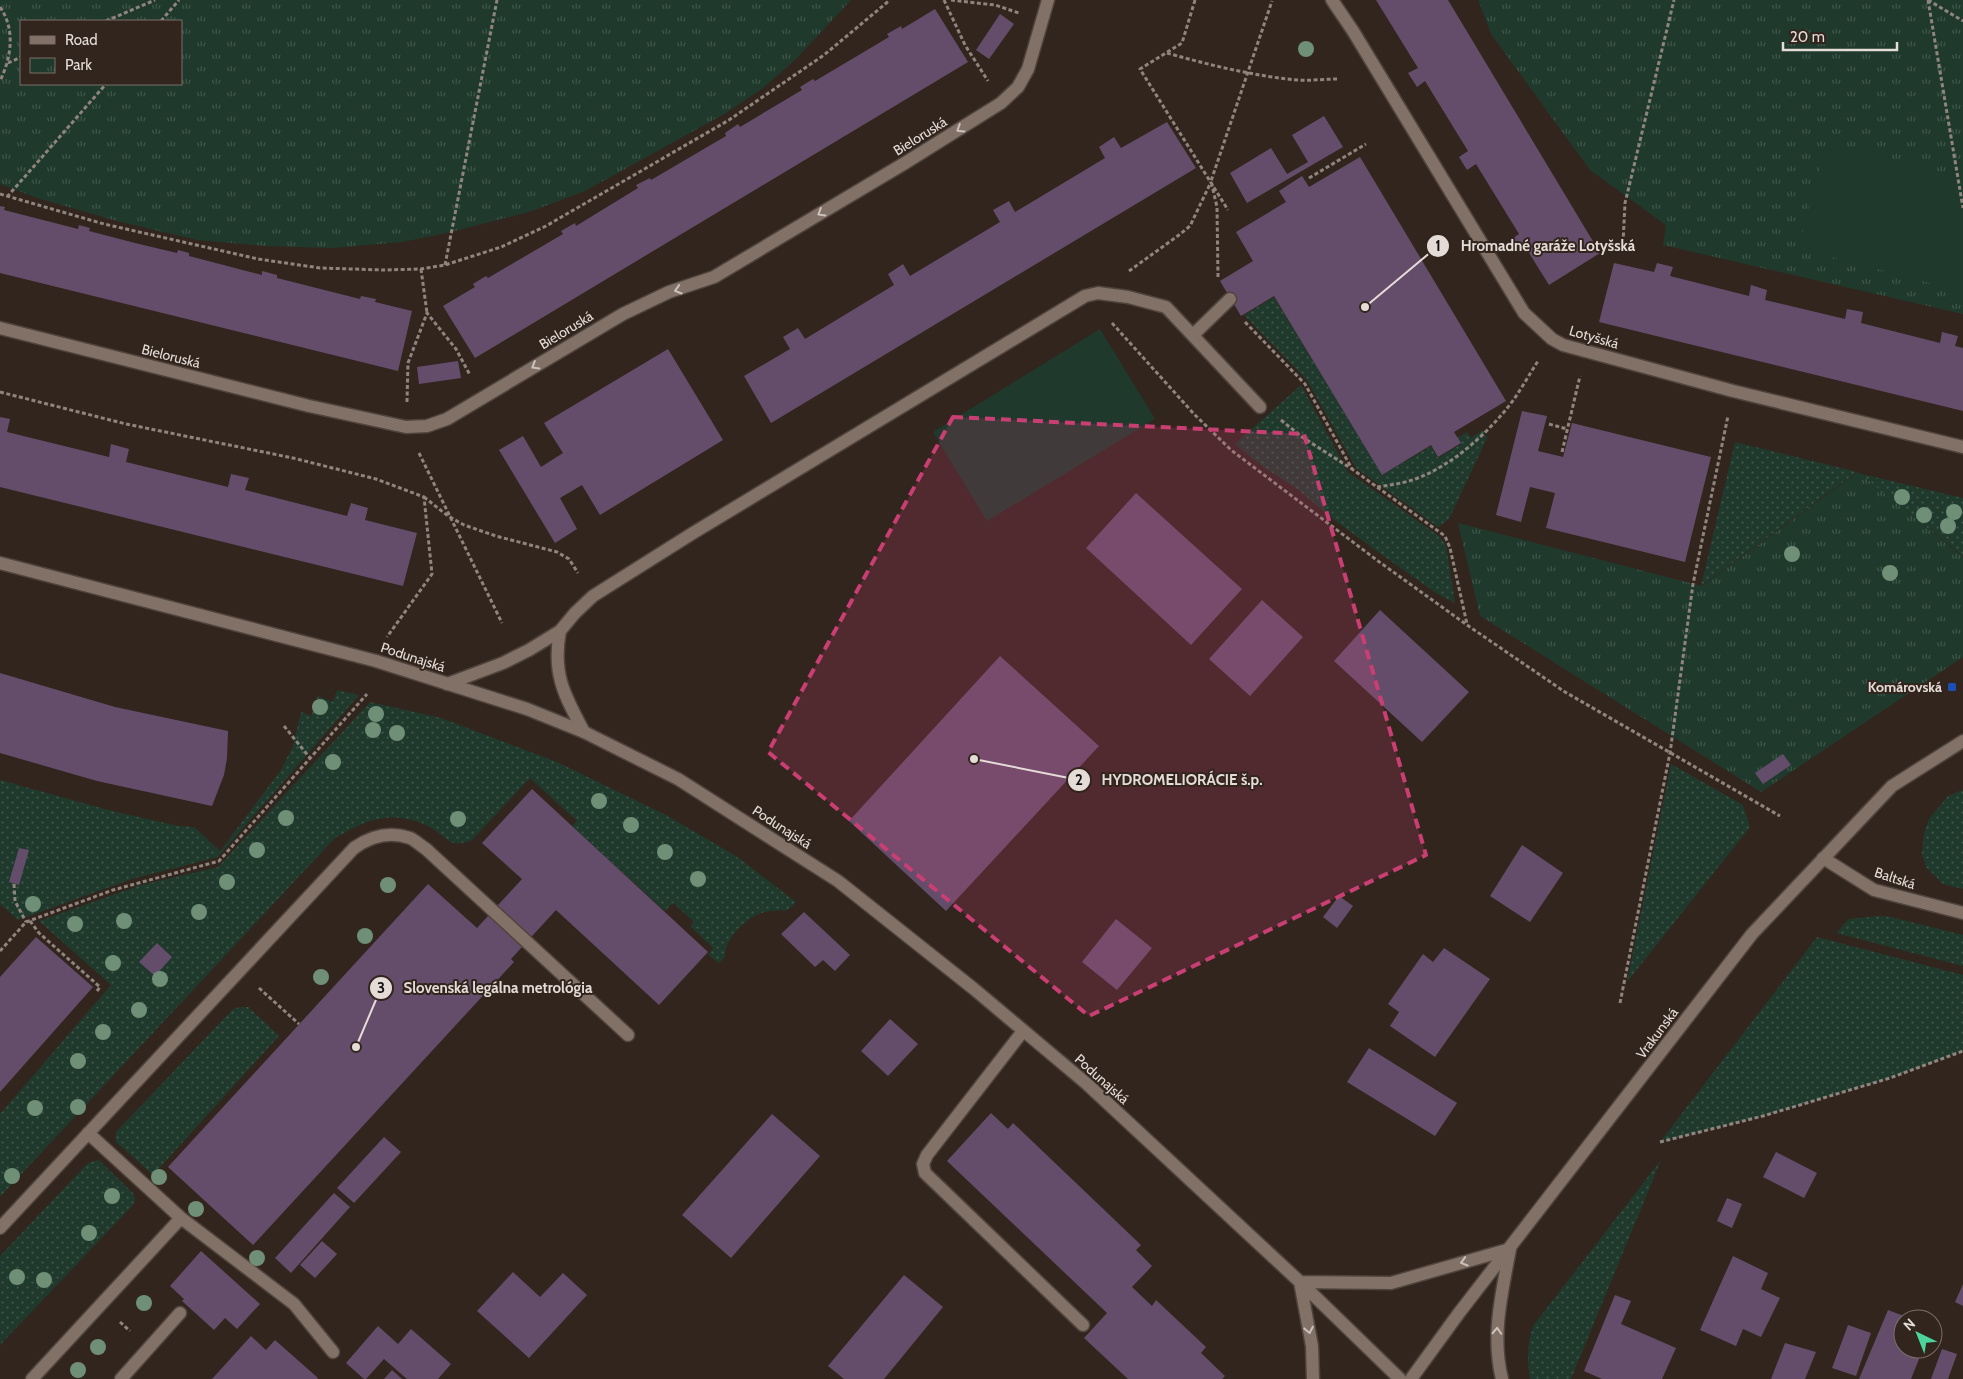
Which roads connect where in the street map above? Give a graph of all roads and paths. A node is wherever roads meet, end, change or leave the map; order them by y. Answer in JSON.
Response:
{"nodes":[{"id":1,"x":155,"y":0,"type":"edge"},
{"id":2,"x":179,"y":0,"type":"edge"},
{"id":3,"x":497,"y":0,"type":"edge"},
{"id":4,"x":890,"y":0,"type":"edge"},
{"id":5,"x":944,"y":0,"type":"edge"},
{"id":6,"x":951,"y":0,"type":"edge"},
{"id":7,"x":1048,"y":0,"type":"edge"},
{"id":8,"x":1195,"y":0,"type":"edge"},
{"id":9,"x":1272,"y":0,"type":"edge"},
{"id":10,"x":1332,"y":0,"type":"edge"},
{"id":11,"x":1674,"y":0,"type":"edge"},
{"id":12,"x":1928,"y":0,"type":"edge"},
{"id":13,"x":0,"y":7,"type":"edge"},
{"id":14,"x":108,"y":20,"type":"edge"},
{"id":15,"x":161,"y":20,"type":"edge"},
{"id":16,"x":1043,"y":21,"type":"junction"},
{"id":17,"x":1963,"y":21,"type":"edge"},
{"id":18,"x":1167,"y":52,"type":"junction"},
{"id":19,"x":20,"y":57,"type":"edge"},
{"id":20,"x":8,"y":63,"type":"junction"},
{"id":21,"x":1248,"y":72,"type":"junction"},
{"id":22,"x":1337,"y":79,"type":"dead end"},
{"id":23,"x":0,"y":81,"type":"edge"},
{"id":24,"x":105,"y":85,"type":"edge"},
{"id":25,"x":1001,"y":103,"type":"junction"},
{"id":26,"x":1366,"y":144,"type":"dead end"},
{"id":27,"x":1309,"y":178,"type":"dead end"},
{"id":28,"x":1211,"y":181,"type":"junction"},
{"id":29,"x":0,"y":194,"type":"edge"},
{"id":30,"x":7,"y":197,"type":"junction"},
{"id":31,"x":1963,"y":208,"type":"edge"},
{"id":32,"x":1228,"y":210,"type":"dead end"},
{"id":33,"x":1623,"y":243,"type":"dead end"},
{"id":34,"x":445,"y":265,"type":"junction"},
{"id":35,"x":421,"y":269,"type":"junction"},
{"id":36,"x":1106,"y":294,"type":"junction"},
{"id":37,"x":1228,"y":300,"type":"junction"},
{"id":38,"x":427,"y":313,"type":"junction"},
{"id":39,"x":1112,"y":322,"type":"dead end"},
{"id":40,"x":0,"y":328,"type":"edge"},
{"id":41,"x":1193,"y":335,"type":"junction"},
{"id":42,"x":1552,"y":339,"type":"junction"},
{"id":43,"x":1586,"y":351,"type":"junction"},
{"id":44,"x":1733,"y":391,"type":"junction"},
{"id":45,"x":0,"y":392,"type":"edge"},
{"id":46,"x":482,"y":398,"type":"junction"},
{"id":47,"x":1260,"y":407,"type":"dead end"},
{"id":48,"x":1276,"y":416,"type":"dead end"},
{"id":49,"x":1549,"y":424,"type":"dead end"},
{"id":50,"x":406,"y":427,"type":"junction"},
{"id":51,"x":1567,"y":429,"type":"junction"},
{"id":52,"x":1963,"y":448,"type":"edge"},
{"id":53,"x":1562,"y":452,"type":"dead end"},
{"id":54,"x":1352,"y":469,"type":"junction"},
{"id":55,"x":1377,"y":487,"type":"junction"},
{"id":56,"x":424,"y":497,"type":"junction"},
{"id":57,"x":448,"y":516,"type":"junction"},
{"id":58,"x":0,"y":563,"type":"edge"},
{"id":59,"x":593,"y":596,"type":"junction"},
{"id":60,"x":502,"y":623,"type":"dead end"},
{"id":61,"x":1467,"y":625,"type":"junction"},
{"id":62,"x":560,"y":631,"type":"junction"},
{"id":63,"x":387,"y":637,"type":"dead end"},
{"id":64,"x":447,"y":684,"type":"junction"},
{"id":65,"x":367,"y":694,"type":"dead end"},
{"id":66,"x":284,"y":726,"type":"dead end"},
{"id":67,"x":584,"y":732,"type":"junction"},
{"id":68,"x":1963,"y":741,"type":"edge"},
{"id":69,"x":1670,"y":753,"type":"junction"},
{"id":70,"x":310,"y":758,"type":"junction"},
{"id":71,"x":1780,"y":816,"type":"dead end"},
{"id":72,"x":1823,"y":858,"type":"junction"},
{"id":73,"x":14,"y":884,"type":"dead end"},
{"id":74,"x":1963,"y":913,"type":"edge"},
{"id":75,"x":28,"y":922,"type":"junction"},
{"id":76,"x":0,"y":951,"type":"edge"},
{"id":77,"x":240,"y":971,"type":"junction"},
{"id":78,"x":97,"y":991,"type":"dead end"},
{"id":79,"x":1620,"y":1003,"type":"dead end"},
{"id":80,"x":299,"y":1024,"type":"dead end"},
{"id":81,"x":1023,"y":1031,"type":"junction"},
{"id":82,"x":628,"y":1036,"type":"dead end"},
{"id":83,"x":1963,"y":1051,"type":"edge"},
{"id":84,"x":88,"y":1133,"type":"junction"},
{"id":85,"x":1660,"y":1142,"type":"dead end"},
{"id":86,"x":181,"y":1218,"type":"junction"},
{"id":87,"x":0,"y":1228,"type":"edge"},
{"id":88,"x":1510,"y":1249,"type":"junction"},
{"id":89,"x":1300,"y":1282,"type":"junction"},
{"id":90,"x":101,"y":1305,"type":"junction"},
{"id":91,"x":180,"y":1313,"type":"dead end"},
{"id":92,"x":1083,"y":1325,"type":"dead end"},
{"id":93,"x":149,"y":1348,"type":"junction"},
{"id":94,"x":333,"y":1352,"type":"dead end"},
{"id":95,"x":32,"y":1379,"type":"edge"},
{"id":96,"x":121,"y":1379,"type":"edge"},
{"id":97,"x":1313,"y":1379,"type":"edge"},
{"id":98,"x":1400,"y":1379,"type":"edge"},
{"id":99,"x":1411,"y":1379,"type":"edge"},
{"id":100,"x":1502,"y":1379,"type":"edge"}],
"edges":[{"from":1,"to":14,"type":"path"},
{"from":2,"to":15,"type":"path"},
{"from":3,"to":34,"type":"path"},
{"from":4,"to":34,"type":"path"},
{"from":5,"to":25,"type":"path"},
{"from":6,"to":16,"type":"path"},
{"from":7,"to":16,"type":"street","name":"Bieloruská"},
{"from":8,"to":18,"type":"path"},
{"from":9,"to":21,"type":"path"},
{"from":10,"to":42,"type":"street","name":"Lotyšská"},
{"from":11,"to":33,"type":"path"},
{"from":12,"to":17,"type":"path"},
{"from":12,"to":31,"type":"path"},
{"from":13,"to":20,"type":"path"},
{"from":16,"to":25,"type":"street","name":"Bieloruská"},
{"from":18,"to":21,"type":"path"},
{"from":18,"to":28,"type":"path"},
{"from":19,"to":20,"type":"path"},
{"from":20,"to":23,"type":"path"},
{"from":21,"to":22,"type":"path"},
{"from":21,"to":28,"type":"path"},
{"from":24,"to":30,"type":"path"},
{"from":25,"to":46,"type":"street","name":"Bieloruská","one_way":true},
{"from":26,"to":27,"type":"path"},
{"from":28,"to":32,"type":"path"},
{"from":28,"to":36,"type":"path"},
{"from":28,"to":37,"type":"path"},
{"from":29,"to":30,"type":"path"},
{"from":30,"to":35,"type":"path"},
{"from":34,"to":35,"type":"path"},
{"from":35,"to":38,"type":"path"},
{"from":36,"to":41,"type":"street"},
{"from":36,"to":59,"type":"street"},
{"from":37,"to":41,"type":"street"},
{"from":37,"to":54,"type":"path"},
{"from":38,"to":46,"type":"path"},
{"from":38,"to":50,"type":"path"},
{"from":39,"to":61,"type":"path"},
{"from":40,"to":50,"type":"street","name":"Bieloruská"},
{"from":41,"to":47,"type":"street"},
{"from":42,"to":43,"type":"street","name":"Lotyšská"},
{"from":42,"to":55,"type":"path"},
{"from":43,"to":44,"type":"street","name":"Lotyšská"},
{"from":43,"to":51,"type":"path"},
{"from":44,"to":52,"type":"street","name":"Lotyšská"},
{"from":44,"to":69,"type":"path"},
{"from":45,"to":56,"type":"path"},
{"from":46,"to":50,"type":"street","name":"Bieloruská"},
{"from":48,"to":54,"type":"path"},
{"from":49,"to":51,"type":"path"},
{"from":50,"to":57,"type":"path"},
{"from":51,"to":53,"type":"path"},
{"from":54,"to":55,"type":"path"},
{"from":55,"to":61,"type":"path"},
{"from":56,"to":57,"type":"path"},
{"from":56,"to":63,"type":"path"},
{"from":57,"to":59,"type":"path"},
{"from":57,"to":60,"type":"path"},
{"from":58,"to":64,"type":"street","name":"Podunajská"},
{"from":59,"to":62,"type":"street"},
{"from":61,"to":69,"type":"path"},
{"from":62,"to":64,"type":"street"},
{"from":62,"to":67,"type":"street"},
{"from":64,"to":67,"type":"street","name":"Podunajská"},
{"from":65,"to":70,"type":"path"},
{"from":66,"to":70,"type":"path"},
{"from":67,"to":81,"type":"street","name":"Podunajská"},
{"from":68,"to":72,"type":"street","name":"Vrakunská"},
{"from":69,"to":71,"type":"path"},
{"from":69,"to":79,"type":"path"},
{"from":70,"to":75,"type":"path"},
{"from":72,"to":74,"type":"street","name":"Baltská"},
{"from":72,"to":88,"type":"street","name":"Vrakunská"},
{"from":73,"to":75,"type":"path"},
{"from":75,"to":76,"type":"path"},
{"from":75,"to":78,"type":"path"},
{"from":77,"to":80,"type":"path"},
{"from":77,"to":82,"type":"street"},
{"from":77,"to":84,"type":"street"},
{"from":81,"to":89,"type":"street","name":"Podunajská"},
{"from":81,"to":92,"type":"street"},
{"from":83,"to":85,"type":"path"},
{"from":84,"to":86,"type":"street"},
{"from":84,"to":87,"type":"street"},
{"from":86,"to":90,"type":"street"},
{"from":86,"to":94,"type":"street"},
{"from":88,"to":89,"type":"street","one_way":true},
{"from":88,"to":99,"type":"street","name":"Vrakunská"},
{"from":100,"to":88,"type":"street","one_way":true},
{"from":89,"to":97,"type":"street","one_way":true},
{"from":89,"to":98,"type":"street","name":"Podunajská"},
{"from":90,"to":93,"type":"path"},
{"from":90,"to":95,"type":"street"},
{"from":91,"to":93,"type":"street"},
{"from":93,"to":96,"type":"street"}]}
